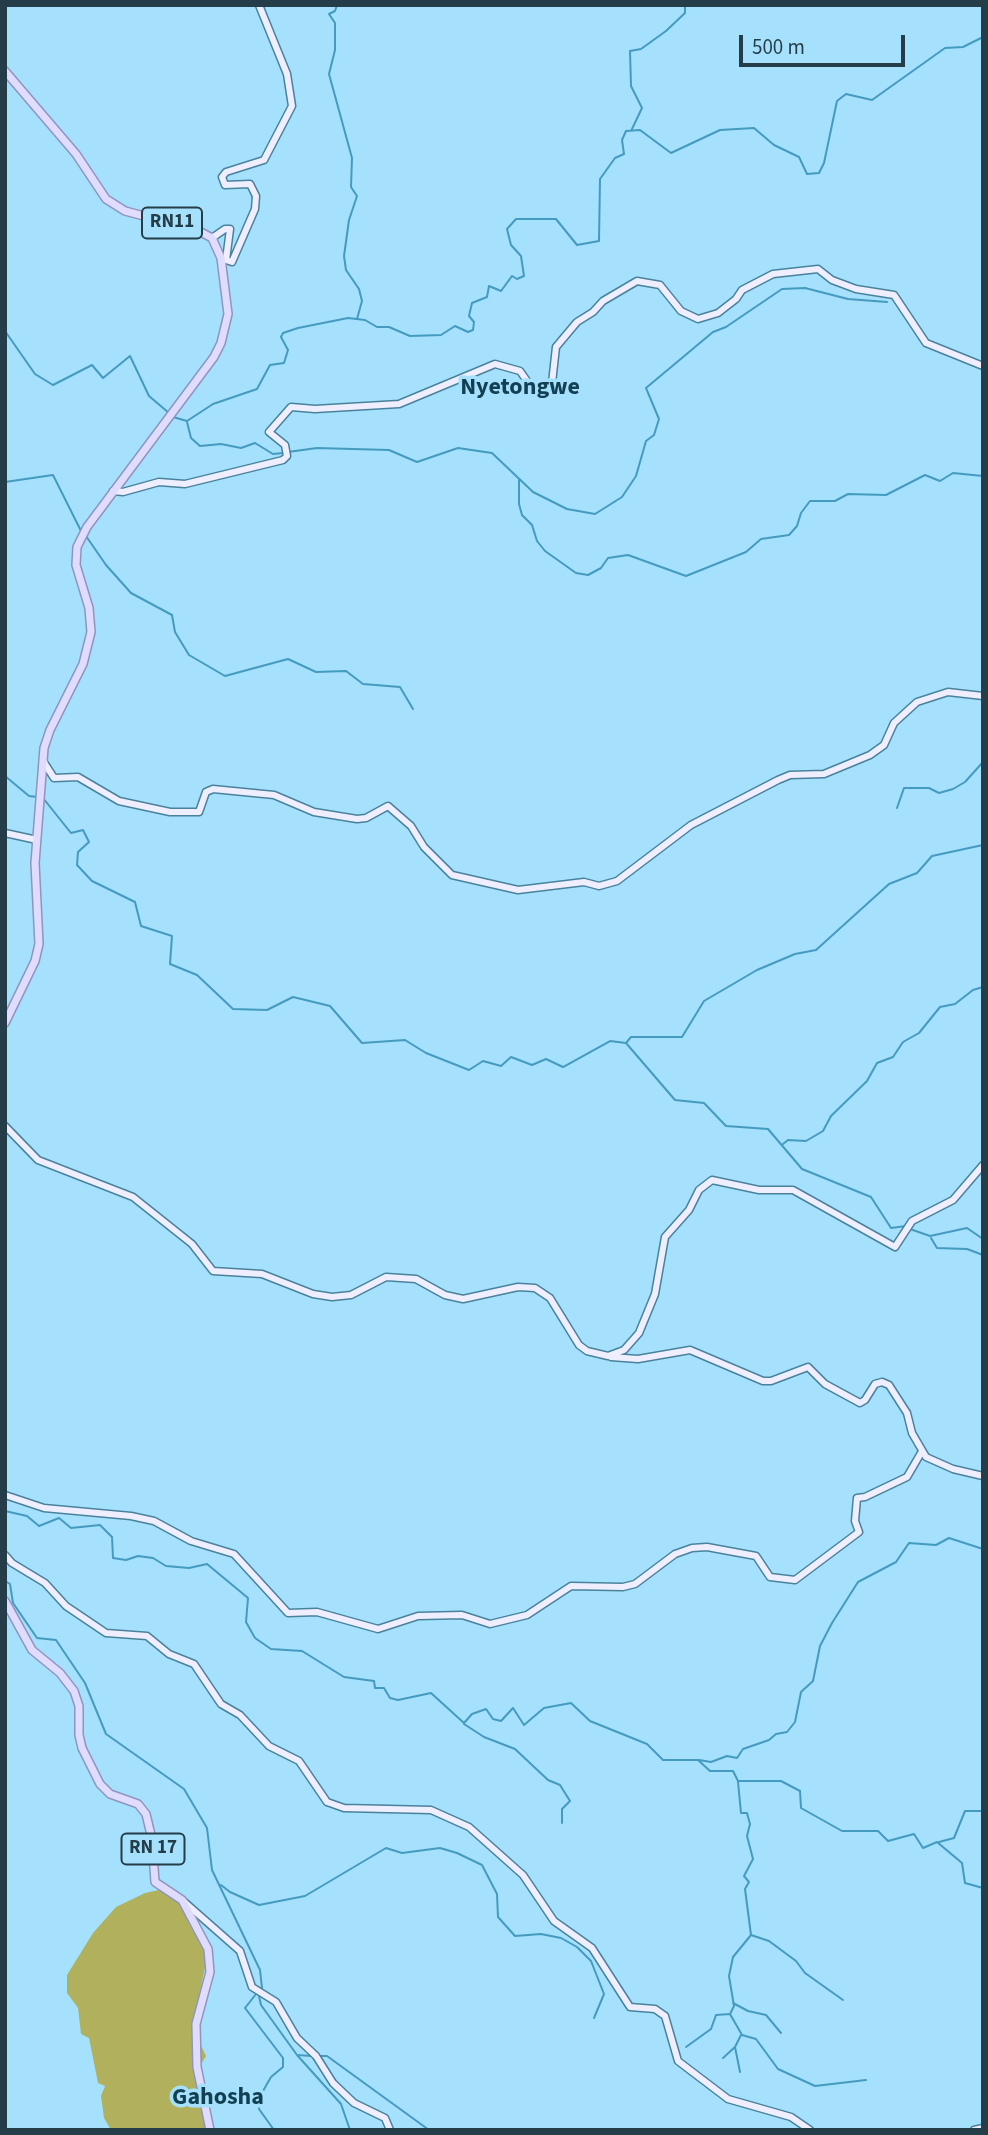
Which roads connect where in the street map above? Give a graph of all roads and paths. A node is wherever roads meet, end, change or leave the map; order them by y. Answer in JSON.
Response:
{"nodes":[{"id":1,"x":259,"y":5,"type":"edge"},
{"id":2,"x":5,"y":71,"type":"edge"},
{"id":3,"x":212,"y":238,"type":"junction"},
{"id":4,"x":983,"y":366,"type":"edge"},
{"id":5,"x":113,"y":491,"type":"junction"},
{"id":6,"x":983,"y":696,"type":"edge"},
{"id":7,"x":42,"y":759,"type":"junction"},
{"id":8,"x":5,"y":833,"type":"edge"},
{"id":9,"x":37,"y":840,"type":"junction"},
{"id":10,"x":5,"y":1023,"type":"edge"},
{"id":11,"x":5,"y":1126,"type":"edge"},
{"id":12,"x":983,"y":1165,"type":"edge"},
{"id":13,"x":609,"y":1356,"type":"junction"},
{"id":14,"x":921,"y":1453,"type":"junction"},
{"id":15,"x":983,"y":1476,"type":"edge"},
{"id":16,"x":5,"y":1495,"type":"edge"},
{"id":17,"x":5,"y":1556,"type":"edge"},
{"id":18,"x":5,"y":1601,"type":"edge"},
{"id":19,"x":182,"y":1900,"type":"junction"},
{"id":20,"x":983,"y":2128,"type":"edge"},
{"id":21,"x":210,"y":2130,"type":"edge"},
{"id":22,"x":390,"y":2130,"type":"edge"},
{"id":23,"x":810,"y":2130,"type":"edge"},
{"id":24,"x":974,"y":2130,"type":"edge"}],
"edges":[{"from":1,"to":3,"type":"street"},
{"from":2,"to":3,"type":"main road","number":"RN11"},
{"from":3,"to":5,"type":"main road","number":"RN11"},
{"from":4,"to":5,"type":"street"},
{"from":5,"to":7,"type":"main road","number":"RN11"},
{"from":6,"to":7,"type":"street"},
{"from":7,"to":9,"type":"main road","number":"RN11"},
{"from":8,"to":9,"type":"street"},
{"from":9,"to":10,"type":"main road","number":"RN11"},
{"from":11,"to":13,"type":"street"},
{"from":12,"to":13,"type":"street"},
{"from":13,"to":14,"type":"street"},
{"from":14,"to":15,"type":"street"},
{"from":14,"to":16,"type":"street"},
{"from":17,"to":23,"type":"street"},
{"from":18,"to":19,"type":"main road","number":"RN 17"},
{"from":19,"to":21,"type":"main road","number":"RN 17"},
{"from":19,"to":22,"type":"street"},
{"from":20,"to":24,"type":"street"}]}
